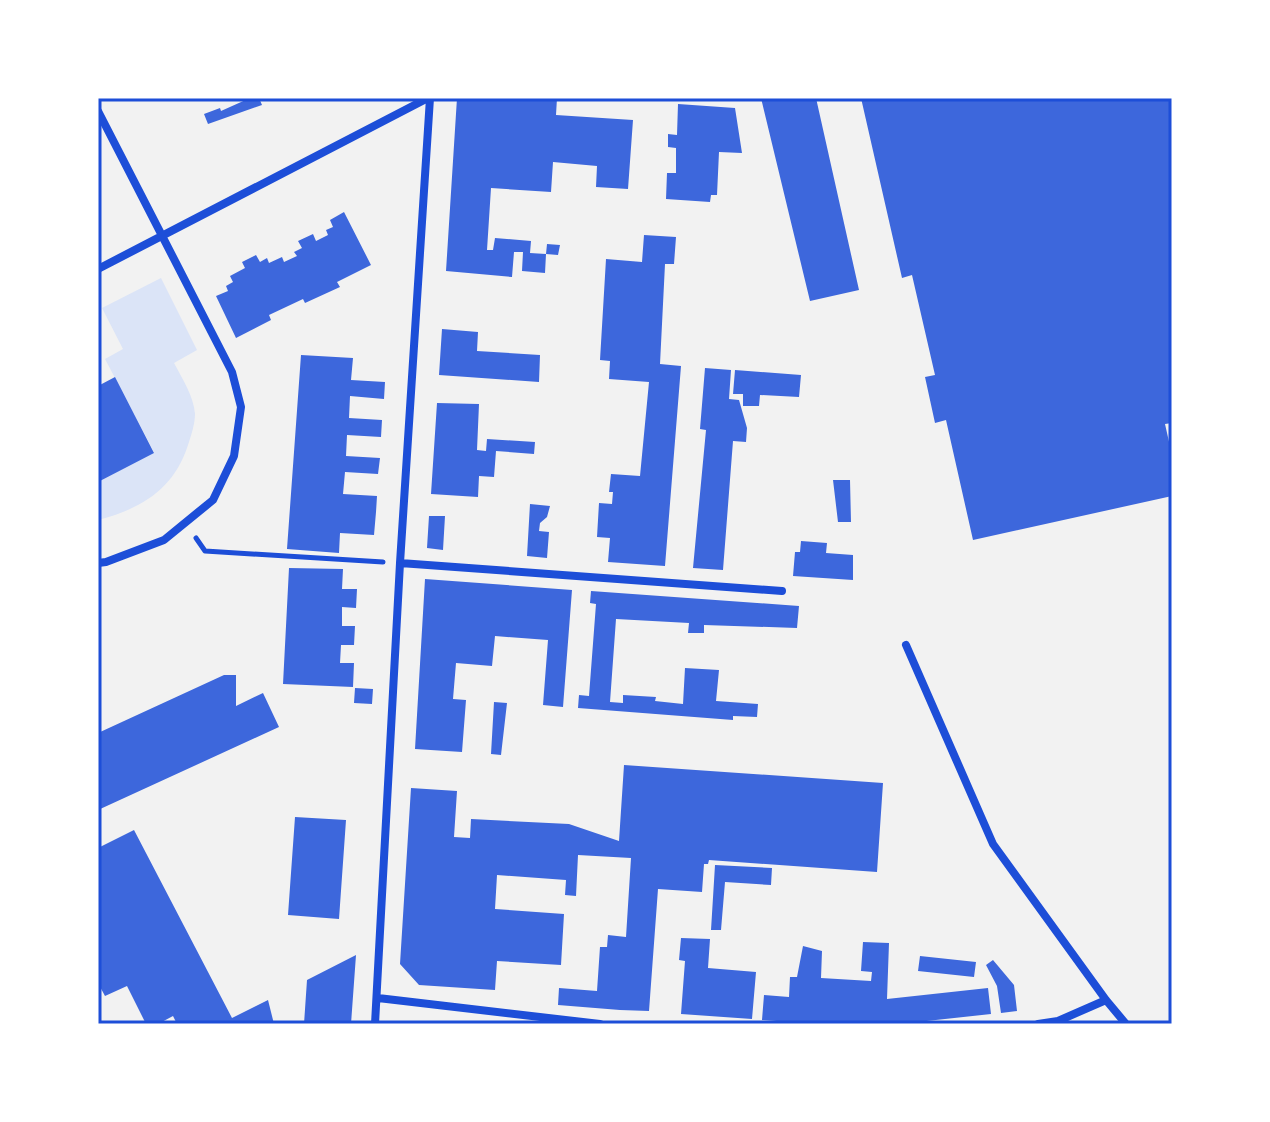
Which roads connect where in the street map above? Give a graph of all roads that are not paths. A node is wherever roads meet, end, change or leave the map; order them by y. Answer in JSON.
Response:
{"nodes":[{"id":1,"x":429,"y":98,"type":"edge"},
{"id":2,"x":98,"y":111,"type":"edge"},
{"id":3,"x":162,"y":236,"type":"junction"},
{"id":4,"x":98,"y":269,"type":"edge"},
{"id":5,"x":98,"y":563,"type":"edge"},
{"id":6,"x":400,"y":563,"type":"junction"},
{"id":7,"x":782,"y":591,"type":"dead end"},
{"id":8,"x":906,"y":645,"type":"dead end"},
{"id":9,"x":378,"y":998,"type":"junction"},
{"id":10,"x":1106,"y":1000,"type":"junction"},
{"id":11,"x":375,"y":1024,"type":"edge"},
{"id":12,"x":600,"y":1024,"type":"edge"},
{"id":13,"x":1038,"y":1024,"type":"edge"},
{"id":14,"x":1126,"y":1024,"type":"edge"}],
"edges":[{"from":1,"to":3,"type":"street"},
{"from":1,"to":6,"type":"street"},
{"from":2,"to":3,"type":"street"},
{"from":3,"to":4,"type":"street"},
{"from":3,"to":5,"type":"street"},
{"from":6,"to":7,"type":"street"},
{"from":6,"to":9,"type":"street"},
{"from":8,"to":10,"type":"street"},
{"from":9,"to":11,"type":"street"},
{"from":9,"to":12,"type":"street"},
{"from":10,"to":13,"type":"street"},
{"from":10,"to":14,"type":"street"}]}
